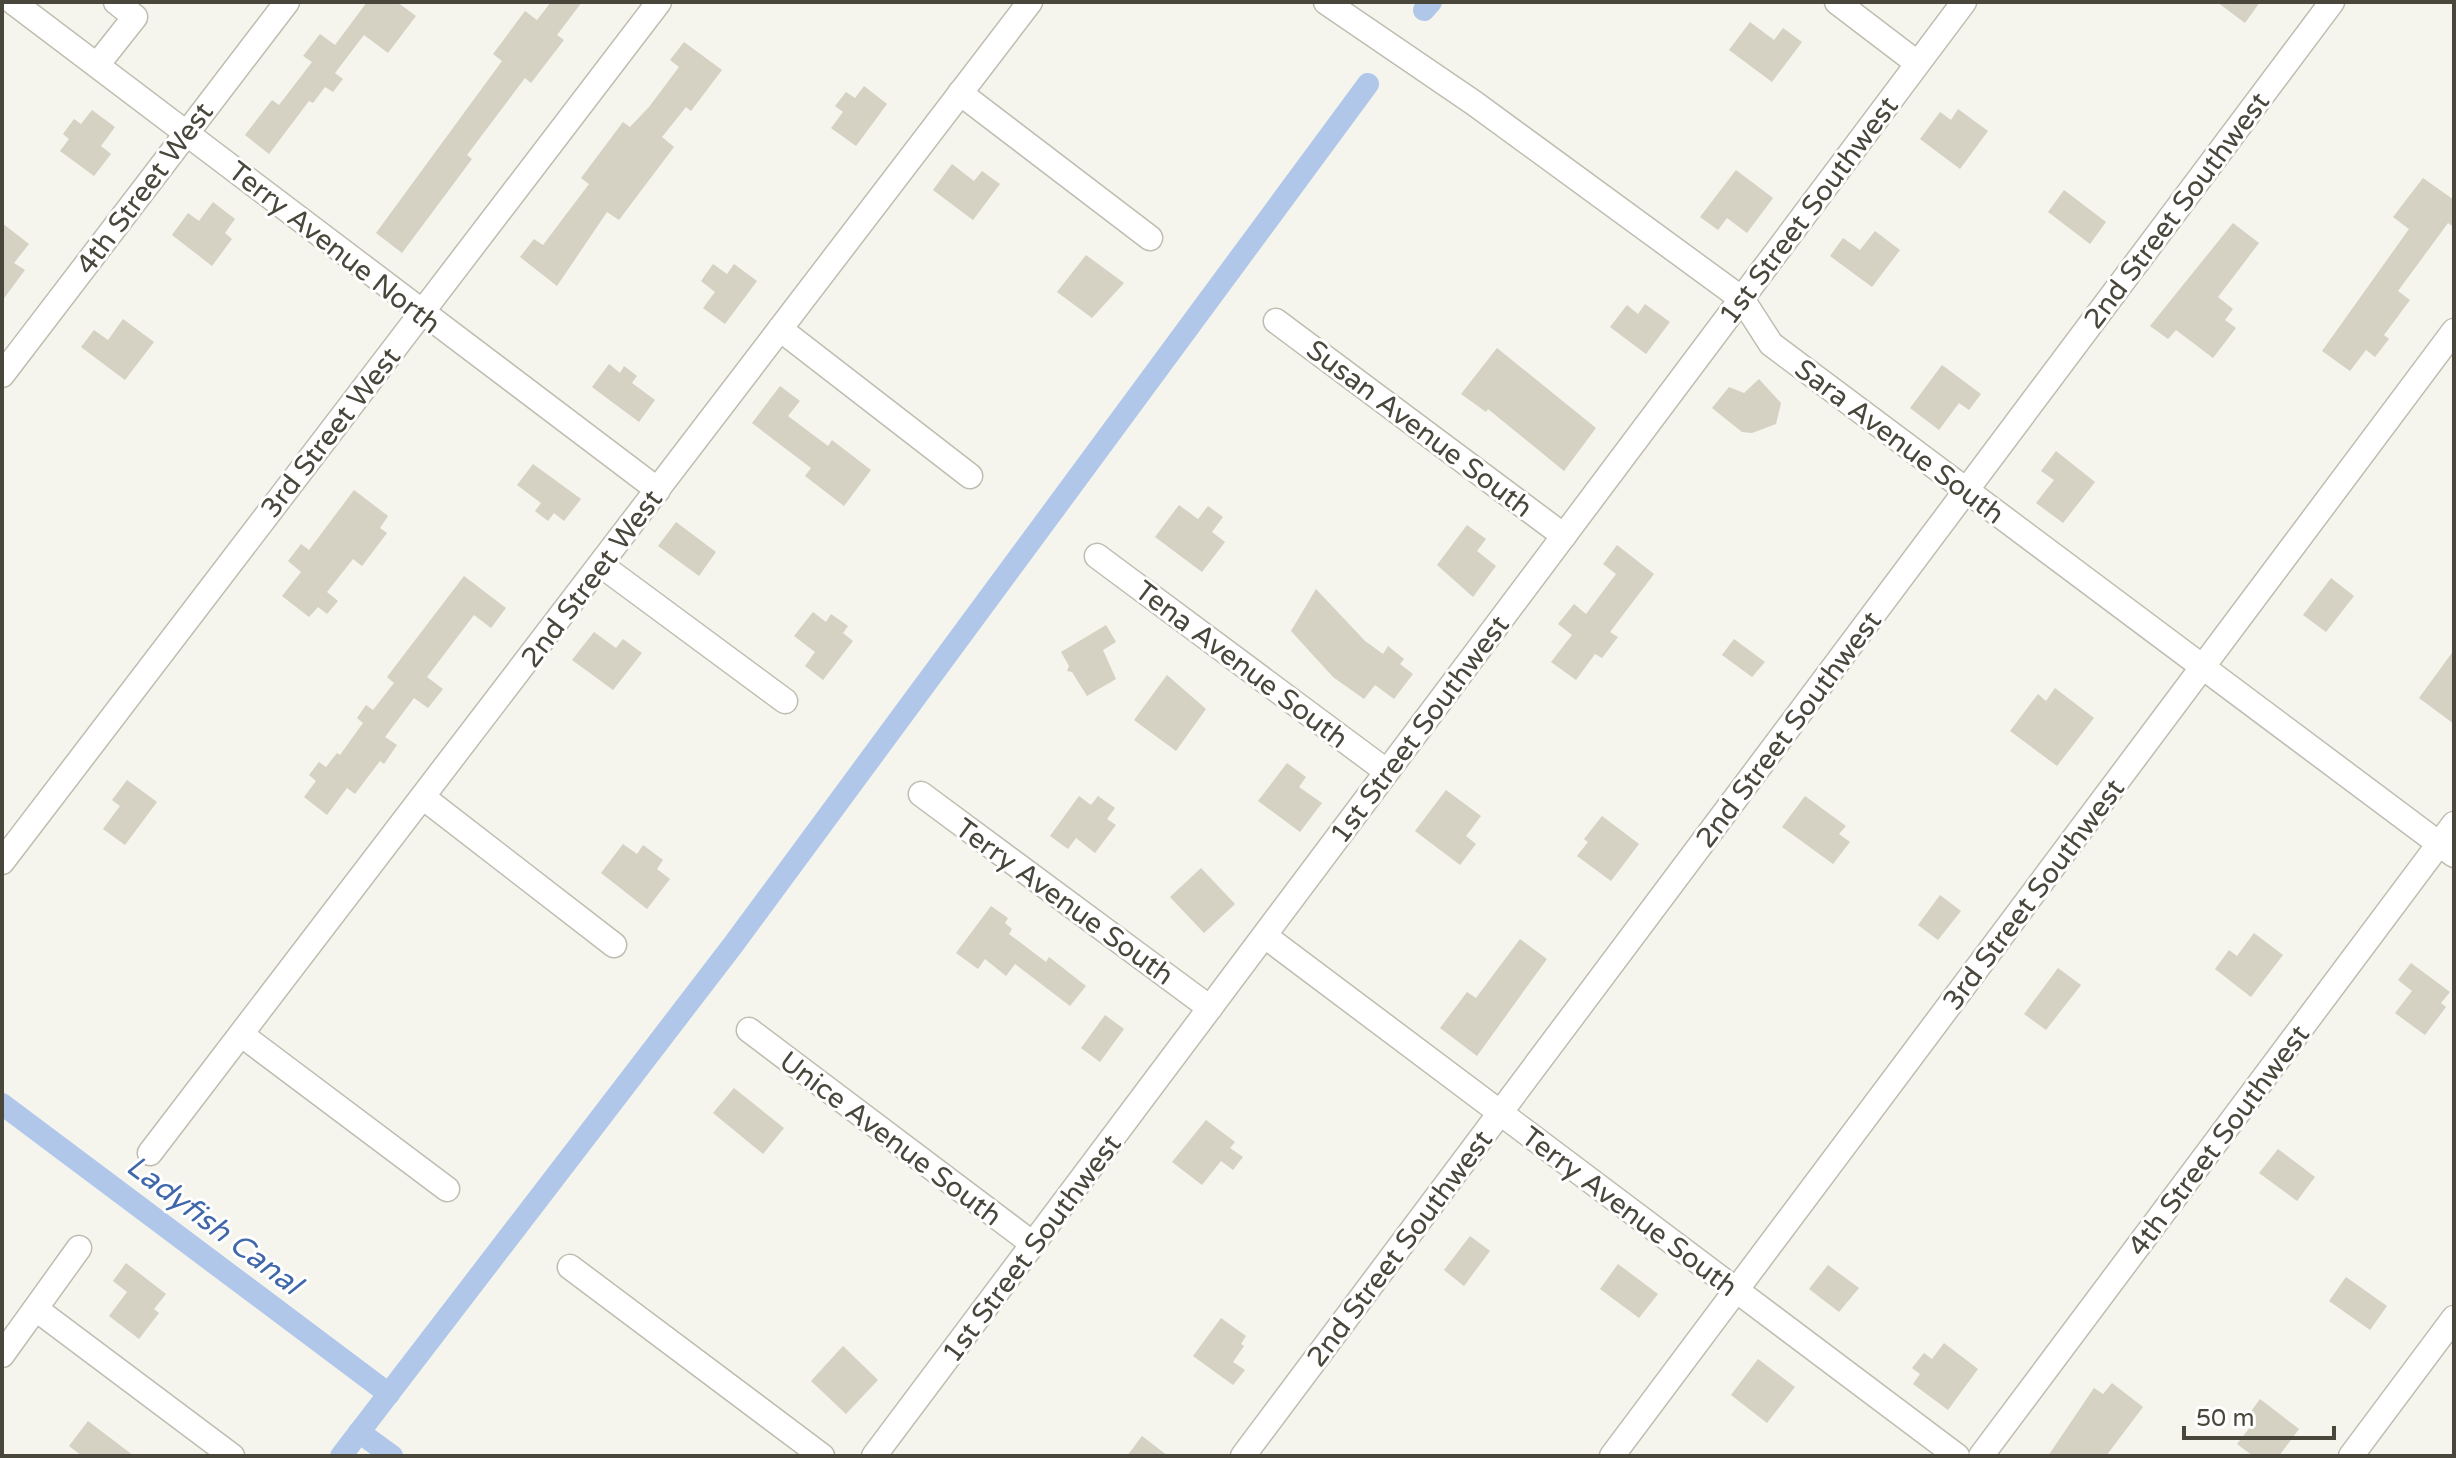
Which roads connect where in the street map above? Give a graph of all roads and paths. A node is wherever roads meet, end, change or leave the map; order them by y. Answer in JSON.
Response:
{"nodes":[{"id":1,"x":13,"y":2,"type":"edge"},
{"id":2,"x":116,"y":2,"type":"edge"},
{"id":3,"x":287,"y":2,"type":"edge"},
{"id":4,"x":659,"y":2,"type":"edge"},
{"id":5,"x":1030,"y":2,"type":"edge"},
{"id":6,"x":1326,"y":2,"type":"edge"},
{"id":7,"x":1837,"y":2,"type":"edge"},
{"id":8,"x":1964,"y":2,"type":"edge"},
{"id":9,"x":2332,"y":2,"type":"edge"},
{"id":10,"x":1917,"y":63,"type":"junction"},
{"id":11,"x":97,"y":65,"type":"junction"},
{"id":12,"x":960,"y":93,"type":"junction"},
{"id":13,"x":186,"y":133,"type":"junction"},
{"id":14,"x":1150,"y":238,"type":"dead end"},
{"id":15,"x":1742,"y":299,"type":"junction"},
{"id":16,"x":421,"y":313,"type":"junction"},
{"id":17,"x":1276,"y":321,"type":"dead end"},
{"id":18,"x":780,"y":329,"type":"junction"},
{"id":19,"x":2454,"y":331,"type":"edge"},
{"id":20,"x":2,"y":375,"type":"edge"},
{"id":21,"x":970,"y":476,"type":"dead end"},
{"id":22,"x":658,"y":490,"type":"junction"},
{"id":23,"x":1966,"y":490,"type":"junction"},
{"id":24,"x":1564,"y":536,"type":"junction"},
{"id":25,"x":1097,"y":556,"type":"dead end"},
{"id":26,"x":601,"y":565,"type":"junction"},
{"id":27,"x":2203,"y":666,"type":"junction"},
{"id":28,"x":785,"y":701,"type":"dead end"},
{"id":29,"x":1386,"y":771,"type":"junction"},
{"id":30,"x":921,"y":794,"type":"dead end"},
{"id":31,"x":424,"y":798,"type":"junction"},
{"id":32,"x":2454,"y":824,"type":"edge"},
{"id":33,"x":2446,"y":849,"type":"edge"},
{"id":34,"x":2,"y":862,"type":"edge"},
{"id":35,"x":1265,"y":936,"type":"junction"},
{"id":36,"x":614,"y":945,"type":"dead end"},
{"id":37,"x":1210,"y":1008,"type":"junction"},
{"id":38,"x":749,"y":1030,"type":"dead end"},
{"id":39,"x":242,"y":1035,"type":"junction"},
{"id":40,"x":1500,"y":1114,"type":"junction"},
{"id":41,"x":150,"y":1153,"type":"dead end"},
{"id":42,"x":447,"y":1189,"type":"dead end"},
{"id":43,"x":1033,"y":1244,"type":"junction"},
{"id":44,"x":79,"y":1248,"type":"dead end"},
{"id":45,"x":570,"y":1267,"type":"dead end"},
{"id":46,"x":1736,"y":1290,"type":"junction"},
{"id":47,"x":36,"y":1309,"type":"junction"},
{"id":48,"x":2454,"y":1318,"type":"edge"},
{"id":49,"x":2,"y":1355,"type":"edge"},
{"id":50,"x":232,"y":1456,"type":"edge"},
{"id":51,"x":822,"y":1456,"type":"edge"},
{"id":52,"x":874,"y":1456,"type":"edge"},
{"id":53,"x":1243,"y":1456,"type":"edge"},
{"id":54,"x":1612,"y":1456,"type":"edge"},
{"id":55,"x":1957,"y":1456,"type":"edge"},
{"id":56,"x":1981,"y":1456,"type":"edge"},
{"id":57,"x":2351,"y":1456,"type":"edge"}],
"edges":[{"from":1,"to":11,"type":"street","name":"Terry Avenue North"},
{"from":2,"to":11,"type":"street"},
{"from":3,"to":13,"type":"street","name":"4th Street West"},
{"from":4,"to":16,"type":"street","name":"3rd Street West"},
{"from":5,"to":12,"type":"street","name":"2nd Street West"},
{"from":6,"to":15,"type":"street","name":"Sara Avenue South"},
{"from":7,"to":10,"type":"street"},
{"from":8,"to":10,"type":"street","name":"1st Street Southwest"},
{"from":9,"to":23,"type":"street","name":"2nd Street Southwest"},
{"from":10,"to":15,"type":"street","name":"1st Street Southwest"},
{"from":11,"to":13,"type":"street","name":"Terry Avenue North"},
{"from":12,"to":14,"type":"street"},
{"from":12,"to":18,"type":"street","name":"2nd Street West"},
{"from":13,"to":16,"type":"street","name":"Terry Avenue North"},
{"from":13,"to":20,"type":"street","name":"4th Street West"},
{"from":15,"to":23,"type":"street","name":"Sara Avenue South"},
{"from":15,"to":24,"type":"street","name":"1st Street Southwest"},
{"from":16,"to":22,"type":"street","name":"Terry Avenue North"},
{"from":16,"to":34,"type":"street","name":"3rd Street West"},
{"from":17,"to":24,"type":"street","name":"Susan Avenue South"},
{"from":18,"to":21,"type":"street"},
{"from":18,"to":22,"type":"street","name":"2nd Street West"},
{"from":19,"to":27,"type":"street","name":"3rd Street Southwest"},
{"from":22,"to":26,"type":"street","name":"2nd Street West"},
{"from":23,"to":27,"type":"street","name":"Sara Avenue South"},
{"from":23,"to":40,"type":"street","name":"2nd Street Southwest"},
{"from":24,"to":29,"type":"street","name":"1st Street Southwest"},
{"from":25,"to":29,"type":"street","name":"Tena Avenue South"},
{"from":26,"to":28,"type":"street"},
{"from":26,"to":31,"type":"street","name":"2nd Street West"},
{"from":27,"to":33,"type":"street","name":"Sara Avenue South"},
{"from":27,"to":46,"type":"street","name":"3rd Street Southwest"},
{"from":29,"to":35,"type":"street","name":"1st Street Southwest"},
{"from":30,"to":37,"type":"street","name":"Terry Avenue South"},
{"from":31,"to":36,"type":"street"},
{"from":31,"to":39,"type":"street","name":"2nd Street West"},
{"from":32,"to":33,"type":"street","name":"4th Street Southwest"},
{"from":33,"to":56,"type":"street","name":"4th Street Southwest"},
{"from":35,"to":37,"type":"street","name":"1st Street Southwest"},
{"from":35,"to":40,"type":"street","name":"Terry Avenue South"},
{"from":37,"to":43,"type":"street","name":"1st Street Southwest"},
{"from":38,"to":43,"type":"street","name":"Unice Avenue South"},
{"from":39,"to":41,"type":"street","name":"2nd Street West"},
{"from":39,"to":42,"type":"street"},
{"from":40,"to":46,"type":"street","name":"Terry Avenue South"},
{"from":40,"to":53,"type":"street","name":"2nd Street Southwest"},
{"from":43,"to":52,"type":"street","name":"1st Street Southwest"},
{"from":44,"to":47,"type":"street"},
{"from":45,"to":51,"type":"street"},
{"from":46,"to":54,"type":"street","name":"3rd Street Southwest"},
{"from":46,"to":55,"type":"street","name":"Terry Avenue South"},
{"from":47,"to":49,"type":"street"},
{"from":47,"to":50,"type":"street"},
{"from":48,"to":57,"type":"street"}]}
